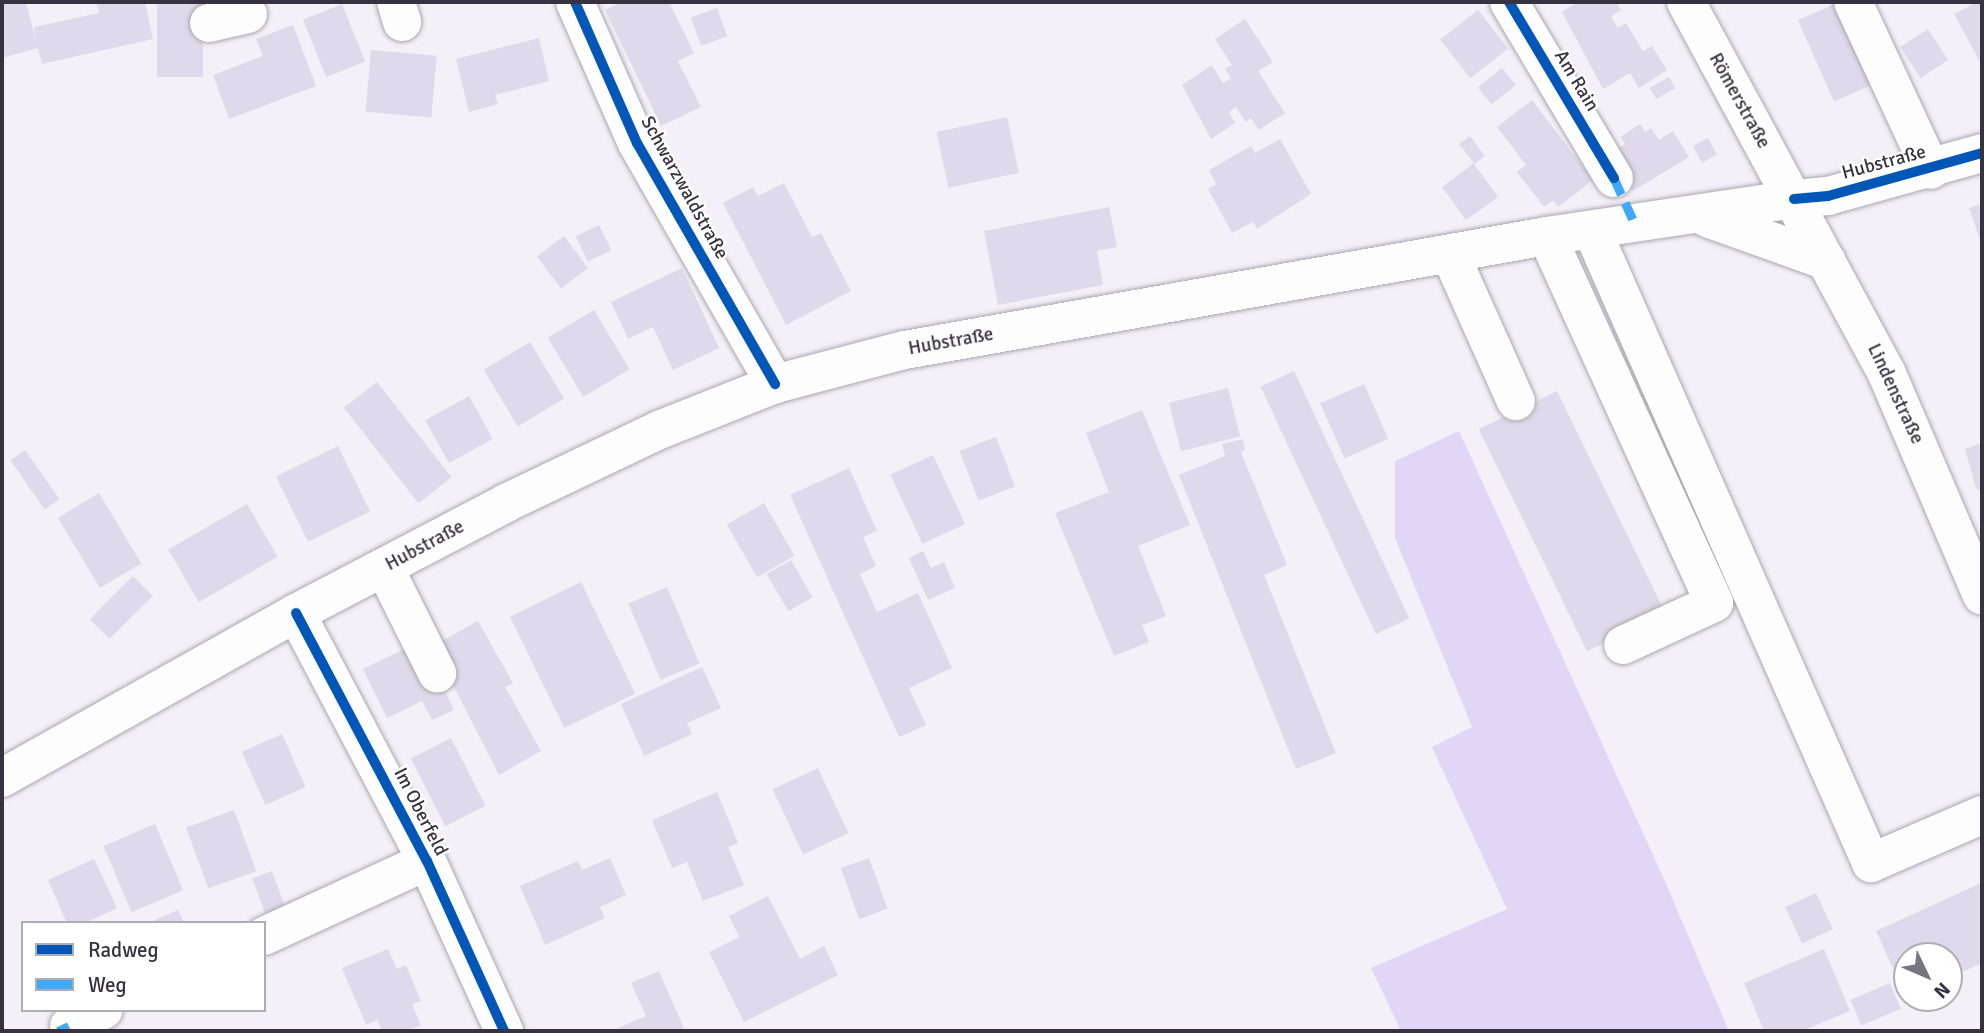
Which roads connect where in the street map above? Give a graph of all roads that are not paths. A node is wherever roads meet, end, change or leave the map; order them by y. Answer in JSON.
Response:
{"nodes":[{"id":1,"x":575,"y":2,"type":"edge"},
{"id":2,"x":1509,"y":2,"type":"edge"},
{"id":3,"x":1686,"y":2,"type":"edge"},
{"id":4,"x":1853,"y":2,"type":"edge"},
{"id":5,"x":249,"y":19,"type":"edge"},
{"id":6,"x":209,"y":23,"type":"dead end"},
{"id":7,"x":1982,"y":153,"type":"edge"},
{"id":8,"x":1931,"y":170,"type":"junction"},
{"id":9,"x":1614,"y":178,"type":"dead end"},
{"id":10,"x":1794,"y":199,"type":"junction"},
{"id":11,"x":1698,"y":216,"type":"junction"},
{"id":12,"x":1592,"y":230,"type":"junction"},
{"id":13,"x":1547,"y":236,"type":"junction"},
{"id":14,"x":1451,"y":256,"type":"junction"},
{"id":15,"x":1827,"y":261,"type":"junction"},
{"id":16,"x":775,"y":384,"type":"junction"},
{"id":17,"x":1516,"y":401,"type":"dead end"},
{"id":18,"x":384,"y":567,"type":"junction"},
{"id":19,"x":1982,"y":596,"type":"edge"},
{"id":20,"x":296,"y":613,"type":"junction"},
{"id":21,"x":1623,"y":645,"type":"dead end"},
{"id":22,"x":437,"y":673,"type":"dead end"},
{"id":23,"x":2,"y":778,"type":"edge"},
{"id":24,"x":1982,"y":815,"type":"edge"},
{"id":25,"x":426,"y":861,"type":"junction"},
{"id":26,"x":266,"y":935,"type":"edge"},
{"id":27,"x":504,"y":1031,"type":"edge"}],
"edges":[{"from":1,"to":16,"type":"main road","name":"Schwarzwaldstraße"},
{"from":2,"to":9,"type":"main road","name":"Am Rain"},
{"from":3,"to":10,"type":"main road","name":"Römerstraße"},
{"from":4,"to":8,"type":"main road"},
{"from":5,"to":6,"type":"main road"},
{"from":7,"to":8,"type":"main road","name":"Hubstraße"},
{"from":8,"to":10,"type":"main road","name":"Hubstraße"},
{"from":10,"to":11,"type":"main road","name":"Hubstraße"},
{"from":10,"to":15,"type":"main road","name":"Lindenstraße"},
{"from":11,"to":12,"type":"main road","name":"Hubstraße"},
{"from":11,"to":15,"type":"main road"},
{"from":12,"to":13,"type":"main road","name":"Hubstraße"},
{"from":12,"to":24,"type":"main road"},
{"from":13,"to":14,"type":"main road","name":"Hubstraße"},
{"from":13,"to":21,"type":"main road"},
{"from":14,"to":16,"type":"main road","name":"Hubstraße"},
{"from":14,"to":17,"type":"main road"},
{"from":15,"to":19,"type":"main road","name":"Lindenstraße"},
{"from":16,"to":18,"type":"main road","name":"Hubstraße"},
{"from":18,"to":20,"type":"main road","name":"Hubstraße"},
{"from":18,"to":22,"type":"main road"},
{"from":20,"to":23,"type":"main road","name":"Hubstraße"},
{"from":20,"to":25,"type":"main road","name":"Im Oberfeld"},
{"from":25,"to":26,"type":"main road","name":"Im Oberfeld"},
{"from":25,"to":27,"type":"main road","name":"Im Oberfeld"}]}
